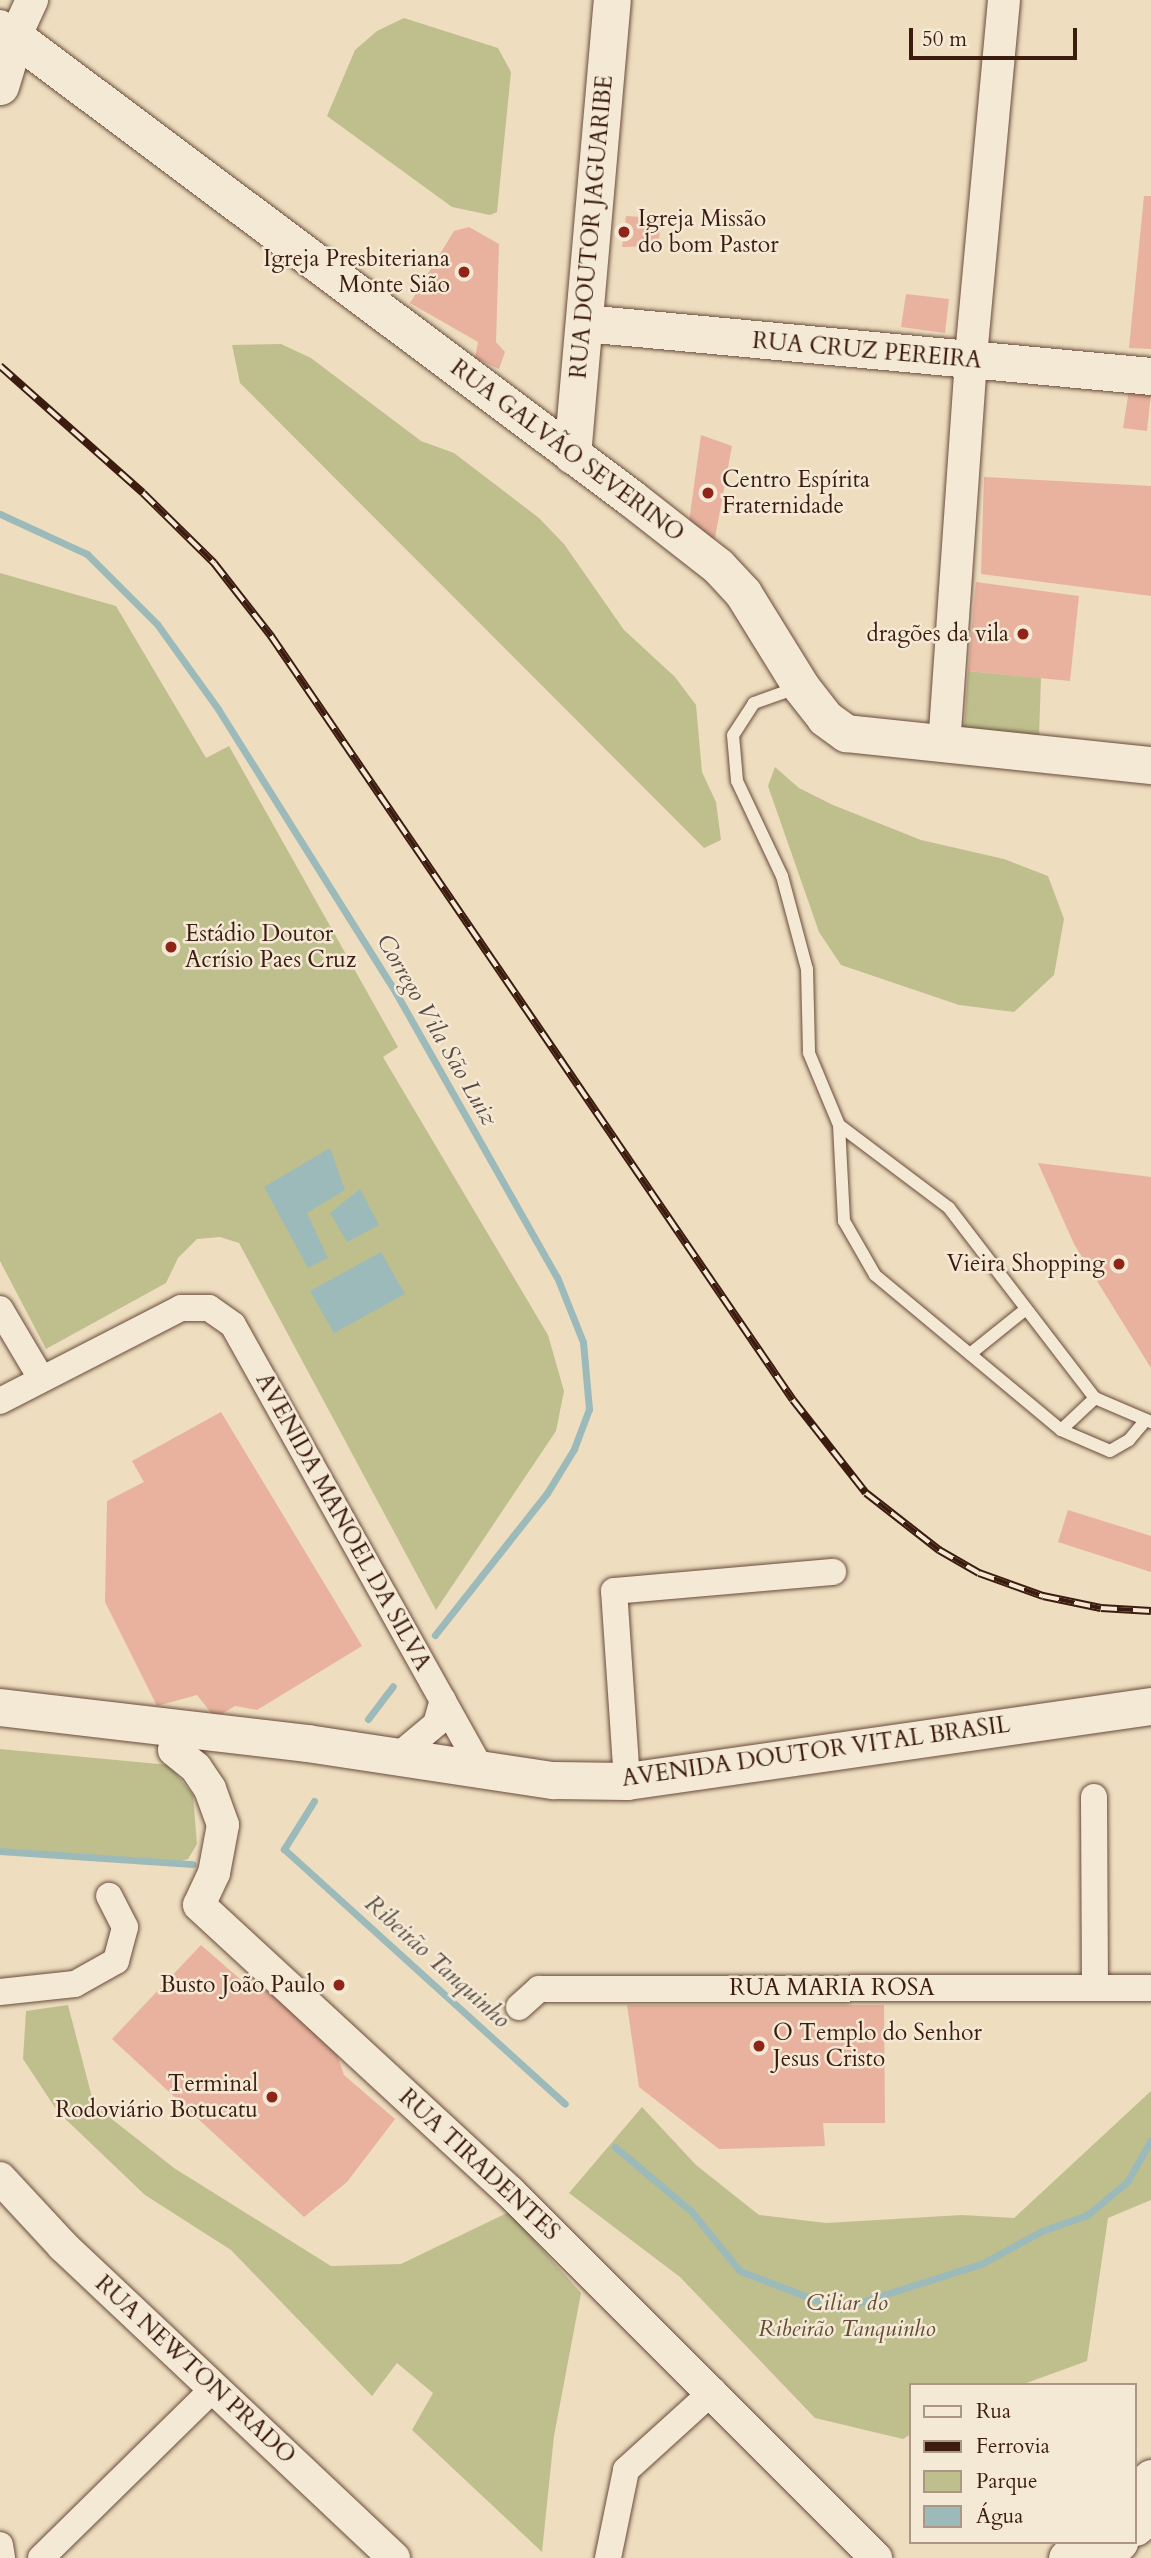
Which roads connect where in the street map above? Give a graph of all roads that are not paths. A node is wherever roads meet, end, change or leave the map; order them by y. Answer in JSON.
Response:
{"nodes":[{"id":1,"x":32,"y":0,"type":"edge"},
{"id":2,"x":612,"y":0,"type":"edge"},
{"id":3,"x":1004,"y":0,"type":"edge"},
{"id":4,"x":7,"y":32,"type":"edge"},
{"id":5,"x":0,"y":86,"type":"edge"},
{"id":6,"x":584,"y":323,"type":"junction"},
{"id":7,"x":971,"y":360,"type":"junction"},
{"id":8,"x":1151,"y":376,"type":"edge"},
{"id":9,"x":572,"y":455,"type":"junction"},
{"id":10,"x":801,"y":687,"type":"junction"},
{"id":11,"x":944,"y":746,"type":"junction"},
{"id":12,"x":1151,"y":765,"type":"edge"},
{"id":13,"x":839,"y":1125,"type":"junction"},
{"id":14,"x":0,"y":1309,"type":"edge"},
{"id":15,"x":1026,"y":1309,"type":"junction"},
{"id":16,"x":970,"y":1354,"type":"junction"},
{"id":17,"x":41,"y":1378,"type":"junction"},
{"id":18,"x":1095,"y":1398,"type":"junction"},
{"id":19,"x":0,"y":1401,"type":"edge"},
{"id":20,"x":1149,"y":1421,"type":"edge"},
{"id":21,"x":1062,"y":1430,"type":"junction"},
{"id":22,"x":833,"y":1572,"type":"dead end"},
{"id":23,"x":443,"y":1700,"type":"junction"},
{"id":24,"x":1151,"y":1706,"type":"edge"},
{"id":25,"x":0,"y":1707,"type":"edge"},
{"id":26,"x":0,"y":1730,"type":"edge"},
{"id":27,"x":174,"y":1750,"type":"junction"},
{"id":28,"x":393,"y":1762,"type":"junction"},
{"id":29,"x":481,"y":1769,"type":"junction"},
{"id":30,"x":627,"y":1780,"type":"junction"},
{"id":31,"x":1094,"y":1797,"type":"dead end"},
{"id":32,"x":109,"y":1896,"type":"dead end"},
{"id":33,"x":1095,"y":1988,"type":"junction"},
{"id":34,"x":1151,"y":1988,"type":"edge"},
{"id":35,"x":0,"y":1992,"type":"edge"},
{"id":36,"x":519,"y":2007,"type":"dead end"},
{"id":37,"x":0,"y":2178,"type":"edge"},
{"id":38,"x":215,"y":2387,"type":"junction"},
{"id":39,"x":713,"y":2391,"type":"junction"},
{"id":40,"x":1151,"y":2478,"type":"edge"},
{"id":41,"x":1137,"y":2491,"type":"edge"},
{"id":42,"x":1151,"y":2513,"type":"edge"},
{"id":43,"x":1137,"y":2525,"type":"edge"},
{"id":44,"x":1081,"y":2544,"type":"edge"},
{"id":45,"x":1117,"y":2544,"type":"edge"},
{"id":46,"x":0,"y":2545,"type":"edge"},
{"id":47,"x":2,"y":2558,"type":"edge"},
{"id":48,"x":41,"y":2558,"type":"edge"},
{"id":49,"x":394,"y":2558,"type":"edge"},
{"id":50,"x":608,"y":2558,"type":"edge"},
{"id":51,"x":876,"y":2558,"type":"edge"},
{"id":52,"x":1067,"y":2558,"type":"edge"},
{"id":53,"x":1103,"y":2558,"type":"edge"}],
"edges":[{"from":1,"to":4,"type":"street"},
{"from":2,"to":6,"type":"main road","name":"RUA DOUTOR JAGUARIBE"},
{"from":3,"to":7,"type":"street"},
{"from":4,"to":5,"type":"main road"},
{"from":4,"to":9,"type":"main road","name":"RUA GALVÃO SEVERINO"},
{"from":6,"to":7,"type":"main road","name":"RUA CRUZ PEREIRA"},
{"from":6,"to":9,"type":"main road","name":"RUA DOUTOR JAGUARIBE"},
{"from":7,"to":8,"type":"main road","name":"RUA CRUZ PEREIRA"},
{"from":7,"to":11,"type":"street"},
{"from":9,"to":10,"type":"main road","name":"RUA GALVÃO SEVERINO"},
{"from":10,"to":11,"type":"main road","name":"RUA GALVÃO SEVERINO"},
{"from":10,"to":13,"type":"lane"},
{"from":11,"to":12,"type":"main road","name":"RUA GALVÃO SEVERINO"},
{"from":13,"to":15,"type":"lane"},
{"from":13,"to":16,"type":"lane"},
{"from":14,"to":17,"type":"street"},
{"from":15,"to":16,"type":"lane"},
{"from":15,"to":18,"type":"lane"},
{"from":16,"to":21,"type":"lane"},
{"from":17,"to":19,"type":"street"},
{"from":17,"to":23,"type":"street","name":"AVENIDA MANOEL DA SILVA"},
{"from":18,"to":20,"type":"lane"},
{"from":18,"to":21,"type":"lane"},
{"from":20,"to":21,"type":"lane"},
{"from":22,"to":30,"type":"street"},
{"from":23,"to":28,"type":"street"},
{"from":23,"to":29,"type":"street","name":"AVENIDA MANOEL DA SILVA"},
{"from":24,"to":30,"type":"main road","name":"AVENIDA DOUTOR VITAL BRASIL"},
{"from":25,"to":28,"type":"main road"},
{"from":26,"to":27,"type":"main road"},
{"from":27,"to":28,"type":"main road"},
{"from":27,"to":39,"type":"street","name":"RUA TIRADENTES"},
{"from":28,"to":29,"type":"main road","name":"AVENIDA DOUTOR VITAL BRASIL"},
{"from":29,"to":30,"type":"main road","name":"AVENIDA DOUTOR VITAL BRASIL"},
{"from":31,"to":33,"type":"street"},
{"from":32,"to":35,"type":"street"},
{"from":33,"to":34,"type":"street","name":"RUA MARIA ROSA"},
{"from":33,"to":36,"type":"street","name":"RUA MARIA ROSA"},
{"from":37,"to":38,"type":"street","name":"RUA NEWTON PRADO"},
{"from":38,"to":48,"type":"street"},
{"from":38,"to":49,"type":"street","name":"RUA NEWTON PRADO"},
{"from":39,"to":50,"type":"street"},
{"from":39,"to":51,"type":"street","name":"RUA TIRADENTES"},
{"from":40,"to":41,"type":"main road"},
{"from":42,"to":43,"type":"main road"},
{"from":44,"to":52,"type":"main road"},
{"from":45,"to":53,"type":"main road"},
{"from":46,"to":47,"type":"street"}]}
